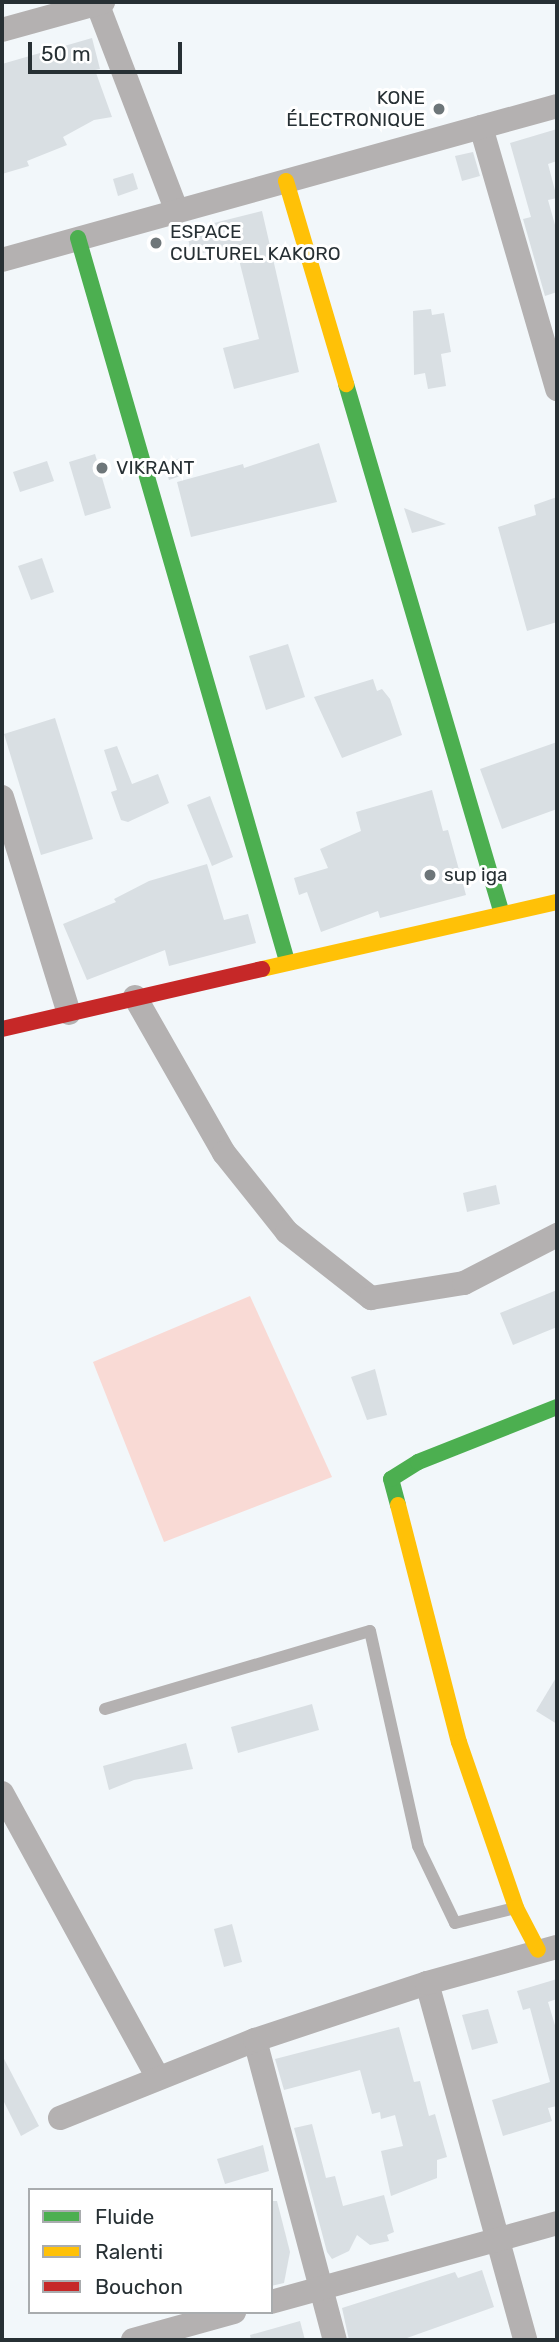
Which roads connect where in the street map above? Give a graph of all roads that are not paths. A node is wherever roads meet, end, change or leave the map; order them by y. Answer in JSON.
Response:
{"nodes":[{"id":1,"x":91,"y":4,"type":"edge"},
{"id":2,"x":2,"y":30,"type":"edge"},
{"id":3,"x":557,"y":106,"type":"edge"},
{"id":4,"x":481,"y":127,"type":"junction"},
{"id":5,"x":286,"y":181,"type":"junction"},
{"id":6,"x":177,"y":211,"type":"junction"},
{"id":7,"x":78,"y":238,"type":"junction"},
{"id":8,"x":2,"y":260,"type":"edge"},
{"id":9,"x":557,"y":389,"type":"edge"},
{"id":10,"x":2,"y":797,"type":"edge"},
{"id":11,"x":557,"y":902,"type":"edge"},
{"id":12,"x":502,"y":914,"type":"junction"},
{"id":13,"x":287,"y":961,"type":"junction"},
{"id":14,"x":135,"y":998,"type":"junction"},
{"id":15,"x":69,"y":1013,"type":"junction"},
{"id":16,"x":2,"y":1029,"type":"edge"},
{"id":17,"x":557,"y":1235,"type":"edge"},
{"id":18,"x":557,"y":1407,"type":"edge"},
{"id":19,"x":105,"y":1709,"type":"dead end"},
{"id":20,"x":2,"y":1793,"type":"edge"},
{"id":21,"x":516,"y":1908,"type":"junction"},
{"id":22,"x":548,"y":1948,"type":"edge"},
{"id":23,"x":427,"y":1983,"type":"junction"},
{"id":24,"x":255,"y":2040,"type":"junction"},
{"id":25,"x":157,"y":2077,"type":"junction"},
{"id":26,"x":60,"y":2118,"type":"dead end"},
{"id":27,"x":557,"y":2223,"type":"edge"},
{"id":28,"x":499,"y":2239,"type":"junction"},
{"id":29,"x":321,"y":2288,"type":"junction"},
{"id":30,"x":273,"y":2301,"type":"edge"},
{"id":31,"x":227,"y":2314,"type":"edge"},
{"id":32,"x":136,"y":2340,"type":"edge"},
{"id":33,"x":335,"y":2340,"type":"edge"},
{"id":34,"x":525,"y":2340,"type":"edge"}],
"edges":[{"from":1,"to":2,"type":"street"},
{"from":1,"to":6,"type":"street"},
{"from":3,"to":4,"type":"street"},
{"from":4,"to":5,"type":"street"},
{"from":4,"to":9,"type":"street"},
{"from":5,"to":6,"type":"street"},
{"from":5,"to":12,"type":"street"},
{"from":6,"to":7,"type":"street"},
{"from":7,"to":8,"type":"street"},
{"from":7,"to":13,"type":"street"},
{"from":10,"to":15,"type":"street"},
{"from":11,"to":12,"type":"street"},
{"from":12,"to":13,"type":"street"},
{"from":13,"to":14,"type":"street"},
{"from":14,"to":15,"type":"street"},
{"from":14,"to":17,"type":"street"},
{"from":15,"to":16,"type":"street"},
{"from":18,"to":21,"type":"street"},
{"from":19,"to":21,"type":"lane"},
{"from":20,"to":25,"type":"street"},
{"from":21,"to":22,"type":"street"},
{"from":22,"to":23,"type":"street"},
{"from":23,"to":24,"type":"street"},
{"from":23,"to":28,"type":"street"},
{"from":24,"to":25,"type":"street"},
{"from":24,"to":29,"type":"street"},
{"from":25,"to":26,"type":"street"},
{"from":27,"to":28,"type":"street"},
{"from":28,"to":29,"type":"street"},
{"from":28,"to":34,"type":"street"},
{"from":29,"to":30,"type":"street"},
{"from":29,"to":33,"type":"street"},
{"from":31,"to":32,"type":"street"}]}
